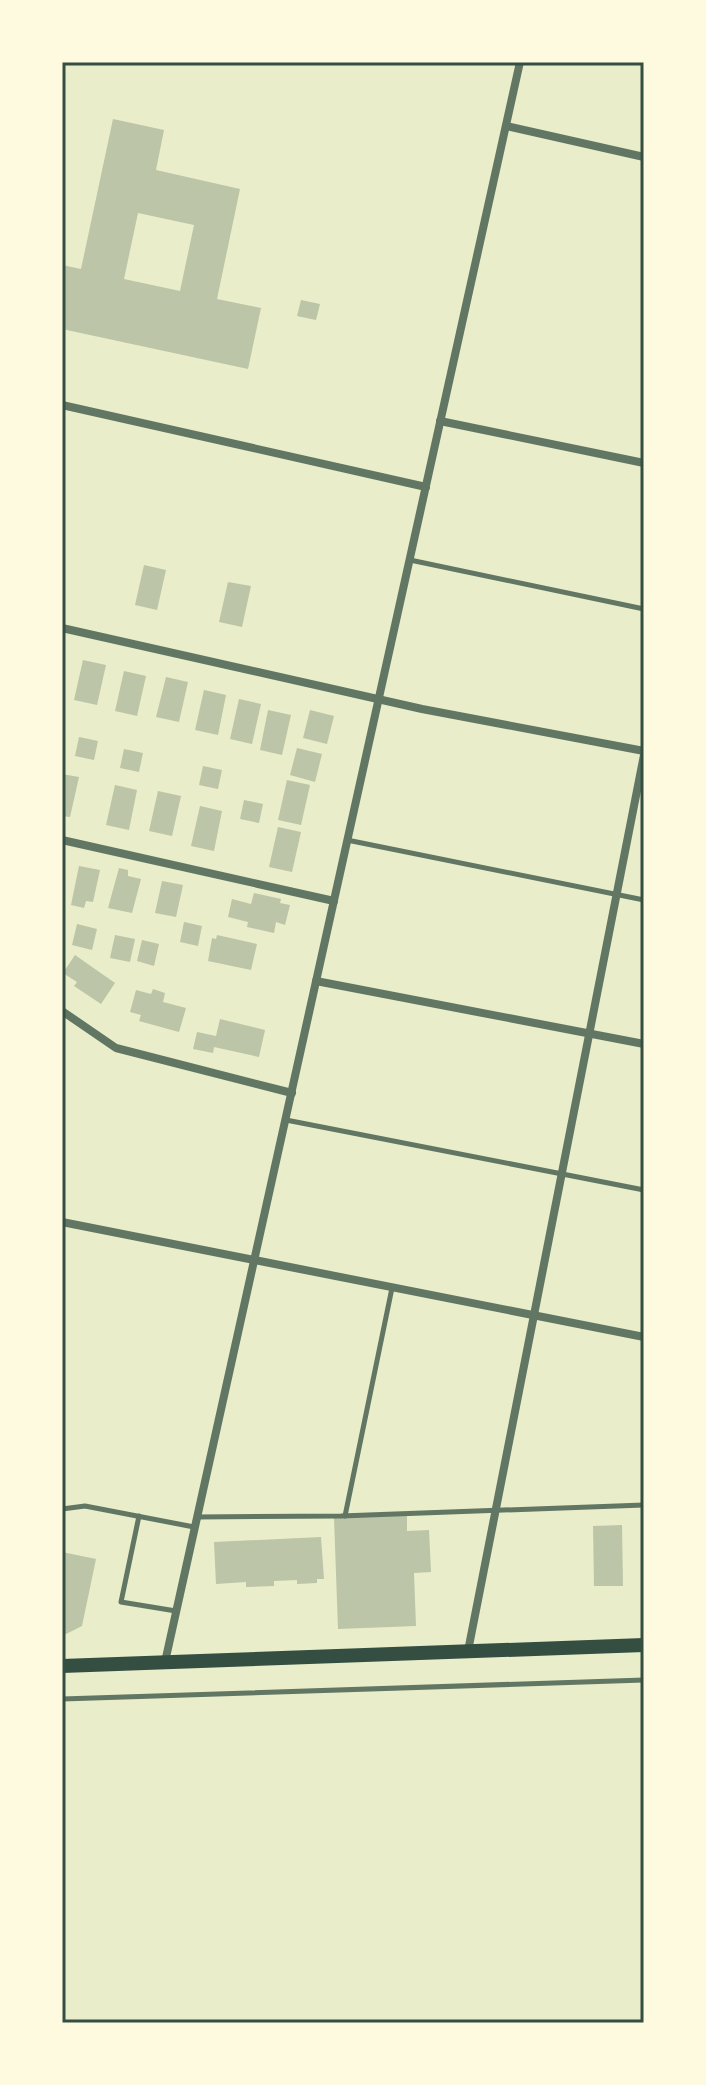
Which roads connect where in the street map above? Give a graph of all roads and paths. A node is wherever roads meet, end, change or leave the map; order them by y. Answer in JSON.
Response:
{"nodes":[{"id":1,"x":520,"y":62,"type":"edge"},
{"id":2,"x":506,"y":126,"type":"junction"},
{"id":3,"x":644,"y":157,"type":"edge"},
{"id":4,"x":62,"y":405,"type":"edge"},
{"id":5,"x":440,"y":421,"type":"junction"},
{"id":6,"x":644,"y":463,"type":"edge"},
{"id":7,"x":426,"y":487,"type":"junction"},
{"id":8,"x":409,"y":560,"type":"junction"},
{"id":9,"x":644,"y":609,"type":"edge"},
{"id":10,"x":62,"y":628,"type":"edge"},
{"id":11,"x":379,"y":699,"type":"junction"},
{"id":12,"x":644,"y":753,"type":"edge"},
{"id":13,"x":62,"y":840,"type":"edge"},
{"id":14,"x":347,"y":840,"type":"junction"},
{"id":15,"x":617,"y":896,"type":"junction"},
{"id":16,"x":644,"y":900,"type":"edge"},
{"id":17,"x":334,"y":901,"type":"junction"},
{"id":18,"x":316,"y":981,"type":"junction"},
{"id":19,"x":62,"y":1011,"type":"edge"},
{"id":20,"x":591,"y":1034,"type":"junction"},
{"id":21,"x":644,"y":1044,"type":"edge"},
{"id":22,"x":292,"y":1093,"type":"junction"},
{"id":23,"x":286,"y":1120,"type":"junction"},
{"id":24,"x":563,"y":1174,"type":"junction"},
{"id":25,"x":644,"y":1190,"type":"edge"},
{"id":26,"x":62,"y":1222,"type":"edge"},
{"id":27,"x":255,"y":1261,"type":"junction"},
{"id":28,"x":392,"y":1288,"type":"junction"},
{"id":29,"x":534,"y":1315,"type":"junction"},
{"id":30,"x":644,"y":1337,"type":"edge"},
{"id":31,"x":644,"y":1505,"type":"edge"},
{"id":32,"x":62,"y":1509,"type":"edge"},
{"id":33,"x":495,"y":1511,"type":"junction"},
{"id":34,"x":139,"y":1516,"type":"junction"},
{"id":35,"x":345,"y":1516,"type":"junction"},
{"id":36,"x":197,"y":1517,"type":"junction"},
{"id":37,"x":194,"y":1527,"type":"junction"},
{"id":38,"x":176,"y":1611,"type":"junction"},
{"id":39,"x":644,"y":1645,"type":"edge"},
{"id":40,"x":468,"y":1651,"type":"junction"},
{"id":41,"x":165,"y":1662,"type":"junction"},
{"id":42,"x":62,"y":1666,"type":"edge"},
{"id":43,"x":644,"y":1680,"type":"edge"},
{"id":44,"x":62,"y":1699,"type":"edge"}],
"edges":[{"from":1,"to":2,"type":"street"},
{"from":2,"to":3,"type":"street"},
{"from":2,"to":5,"type":"street"},
{"from":4,"to":7,"type":"street"},
{"from":5,"to":6,"type":"street"},
{"from":5,"to":7,"type":"street"},
{"from":7,"to":8,"type":"street"},
{"from":8,"to":9,"type":"lane"},
{"from":8,"to":11,"type":"street"},
{"from":10,"to":11,"type":"street"},
{"from":11,"to":12,"type":"street"},
{"from":11,"to":14,"type":"street"},
{"from":12,"to":15,"type":"street"},
{"from":13,"to":17,"type":"street"},
{"from":14,"to":15,"type":"lane"},
{"from":14,"to":17,"type":"street"},
{"from":15,"to":16,"type":"lane"},
{"from":15,"to":20,"type":"street"},
{"from":17,"to":18,"type":"street"},
{"from":18,"to":20,"type":"street"},
{"from":18,"to":22,"type":"street"},
{"from":19,"to":22,"type":"street"},
{"from":20,"to":21,"type":"street"},
{"from":20,"to":24,"type":"street"},
{"from":22,"to":23,"type":"street"},
{"from":23,"to":24,"type":"lane"},
{"from":23,"to":27,"type":"street"},
{"from":24,"to":25,"type":"lane"},
{"from":24,"to":29,"type":"street"},
{"from":26,"to":27,"type":"street"},
{"from":27,"to":28,"type":"street"},
{"from":27,"to":36,"type":"street"},
{"from":28,"to":29,"type":"street"},
{"from":28,"to":35,"type":"lane"},
{"from":29,"to":30,"type":"street"},
{"from":29,"to":33,"type":"street"},
{"from":31,"to":33,"type":"lane"},
{"from":32,"to":34,"type":"lane"},
{"from":33,"to":35,"type":"lane"},
{"from":33,"to":40,"type":"street"},
{"from":34,"to":37,"type":"lane"},
{"from":34,"to":38,"type":"lane"},
{"from":35,"to":36,"type":"lane"},
{"from":36,"to":37,"type":"street"},
{"from":37,"to":38,"type":"street"},
{"from":38,"to":41,"type":"street"},
{"from":39,"to":40,"type":"main road"},
{"from":40,"to":41,"type":"main road"},
{"from":41,"to":42,"type":"main road"},
{"from":43,"to":44,"type":"lane"}]}
